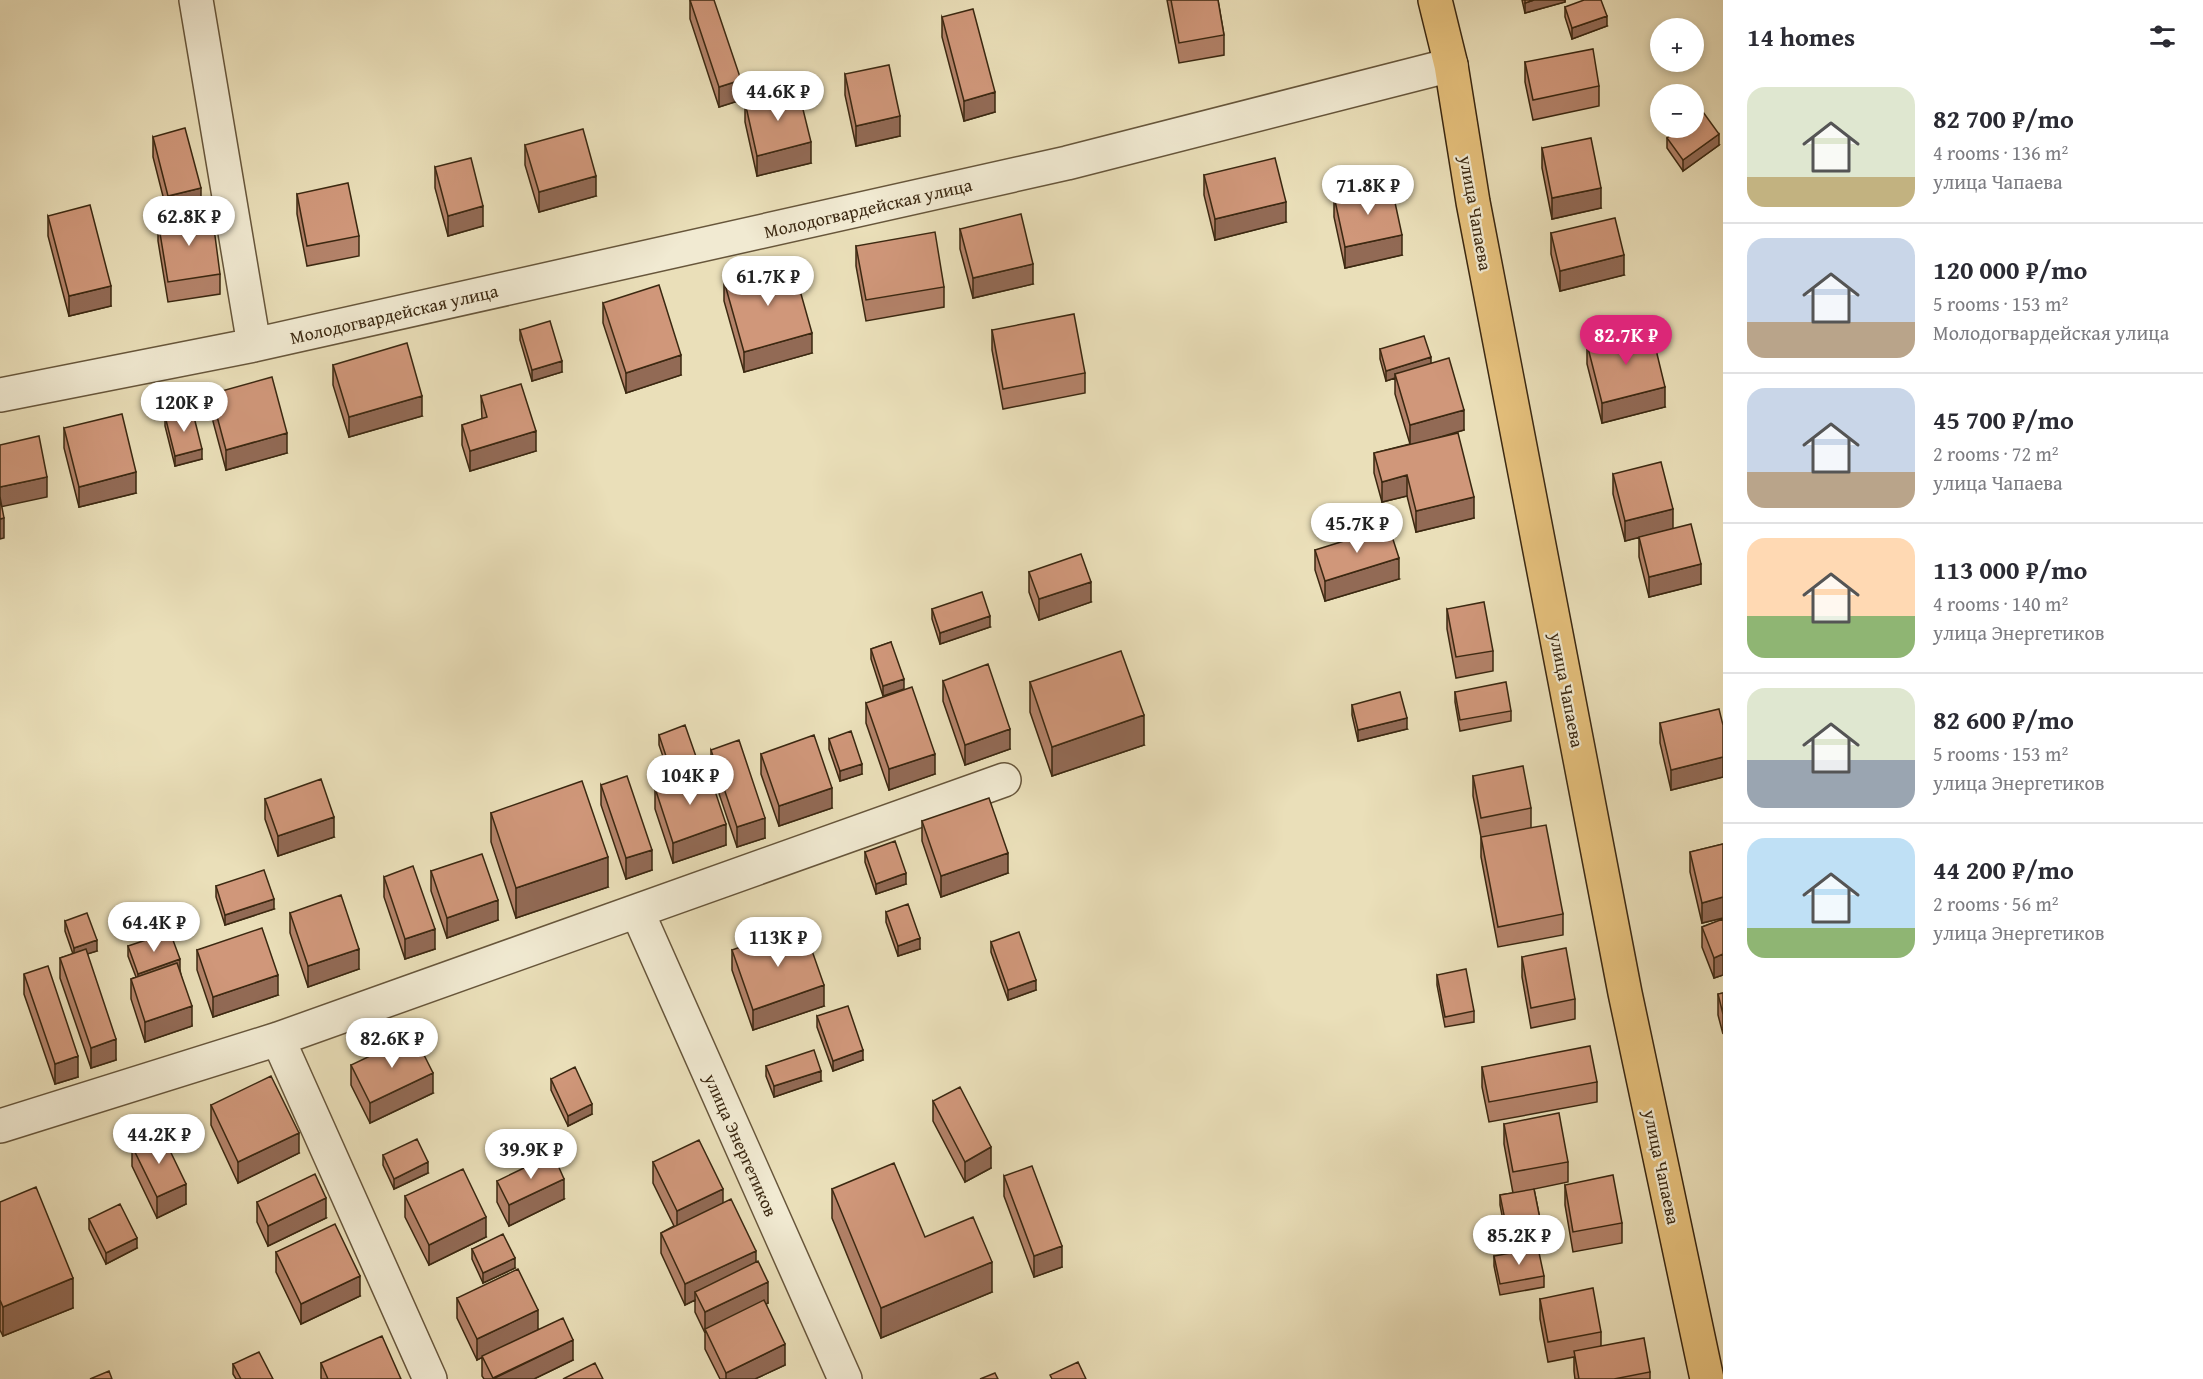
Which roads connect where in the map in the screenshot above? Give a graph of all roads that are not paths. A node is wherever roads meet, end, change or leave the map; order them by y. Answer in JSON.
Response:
{"nodes":[{"id":1,"x":196,"y":0,"type":"edge"},
{"id":2,"x":1435,"y":0,"type":"edge"},
{"id":3,"x":1451,"y":64,"type":"junction"},
{"id":4,"x":254,"y":345,"type":"junction"},
{"id":5,"x":0,"y":395,"type":"edge"},
{"id":6,"x":1004,"y":780,"type":"dead end"},
{"id":7,"x":637,"y":910,"type":"junction"},
{"id":8,"x":278,"y":1039,"type":"junction"},
{"id":9,"x":0,"y":1126,"type":"edge"},
{"id":10,"x":430,"y":1379,"type":"edge"},
{"id":11,"x":845,"y":1379,"type":"edge"},
{"id":12,"x":1707,"y":1379,"type":"edge"}],
"edges":[{"from":1,"to":4,"type":"street"},
{"from":2,"to":3,"type":"main road","name":"улица Чапаева"},
{"from":3,"to":4,"type":"street","name":"Молодогвардейская улица"},
{"from":3,"to":12,"type":"main road","name":"улица Чапаева"},
{"from":4,"to":5,"type":"street","name":"Молодогвардейская улица"},
{"from":6,"to":7,"type":"street"},
{"from":7,"to":8,"type":"street"},
{"from":7,"to":11,"type":"street","name":"улица Энергетиков"},
{"from":8,"to":9,"type":"street"},
{"from":8,"to":10,"type":"street"}]}
